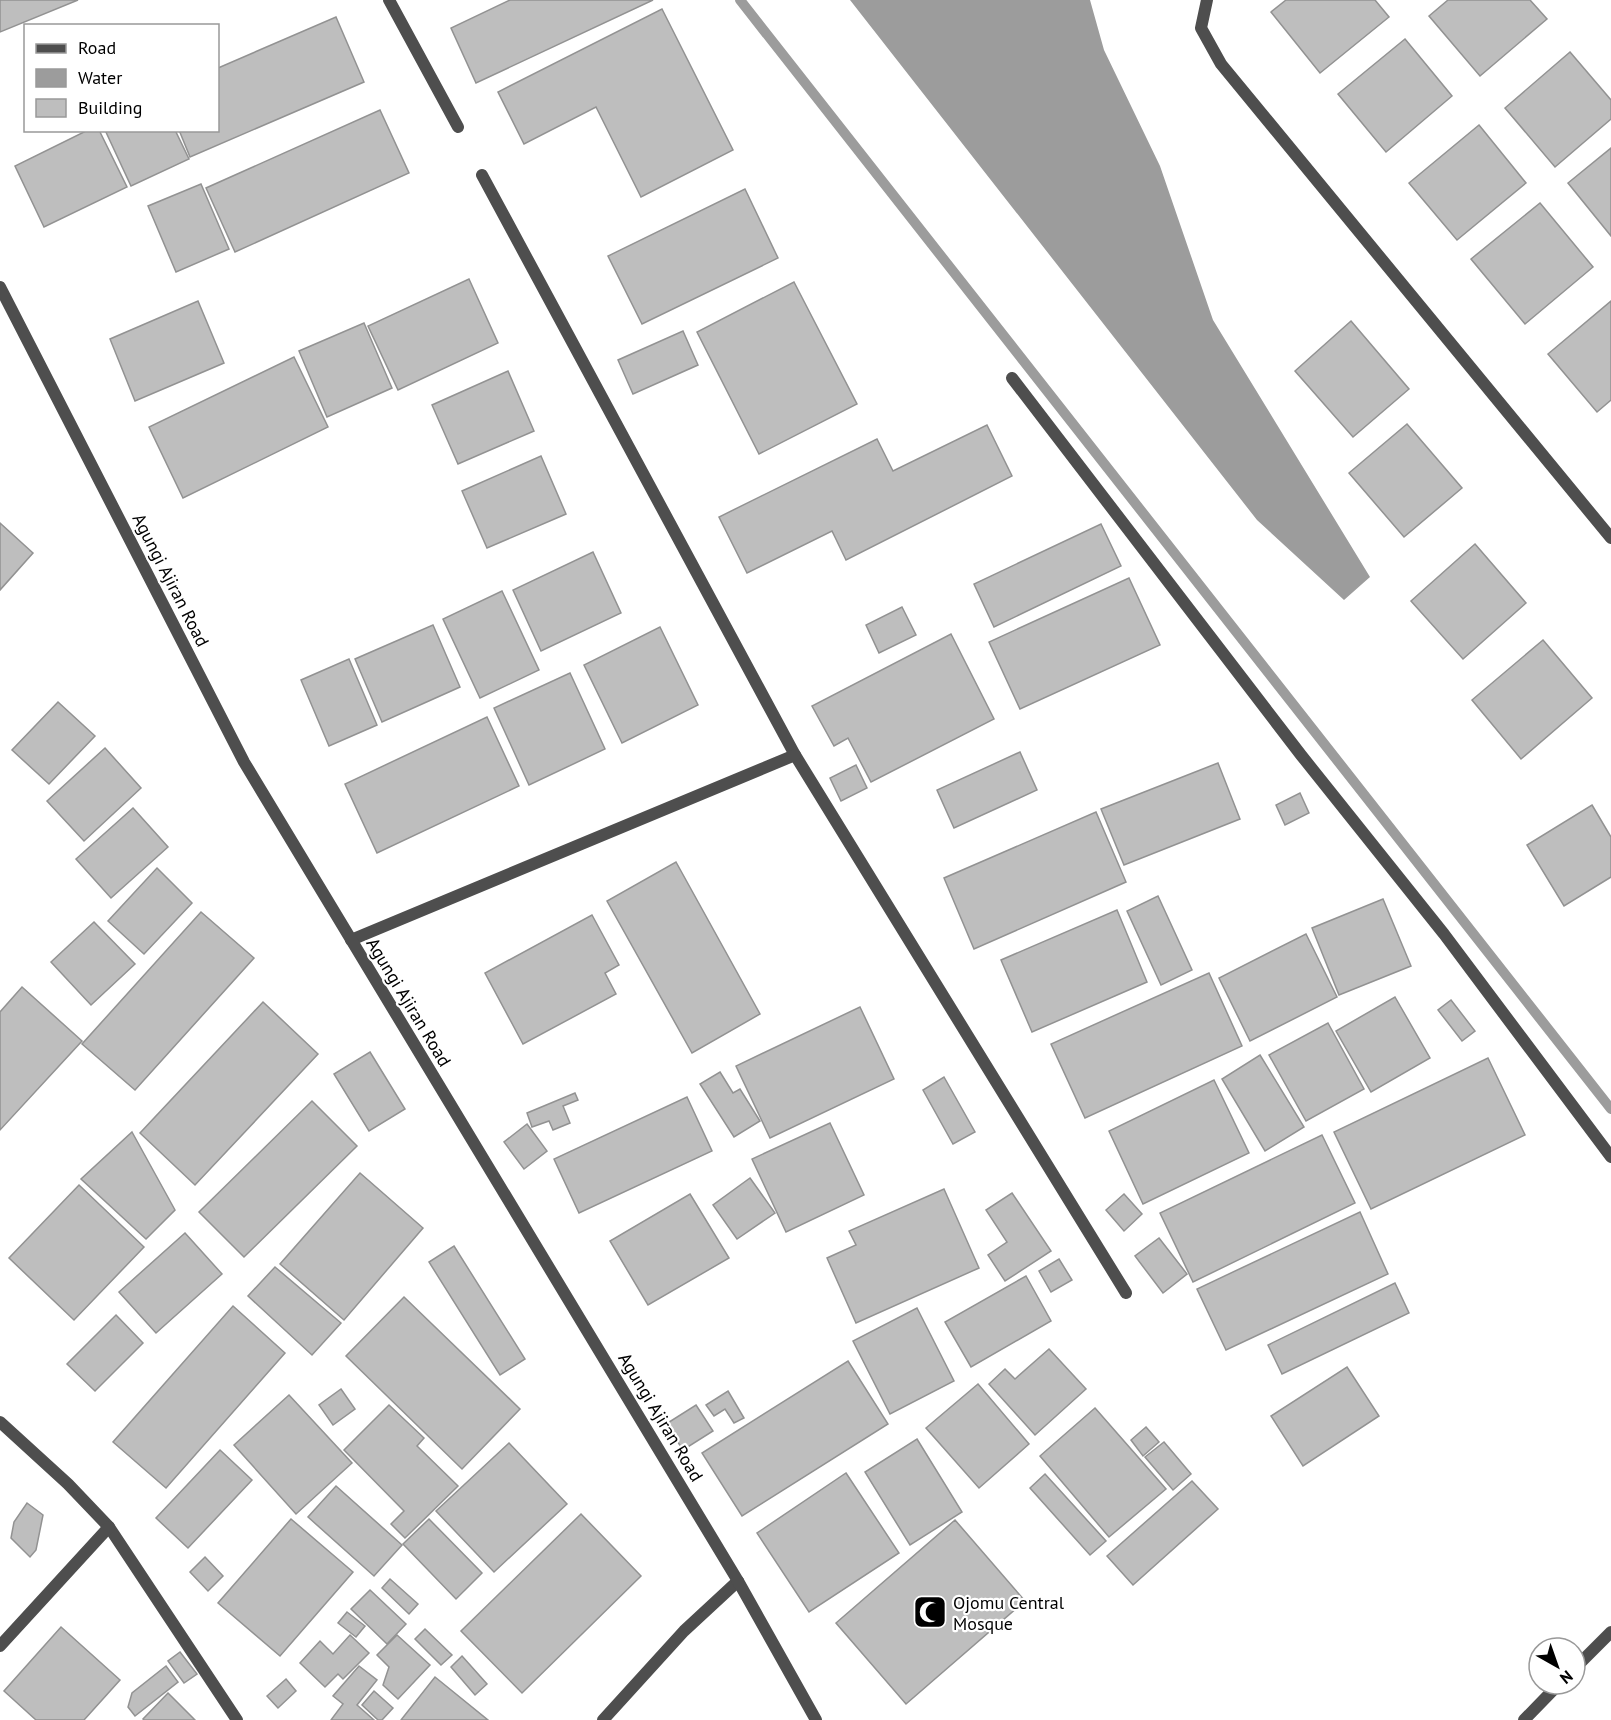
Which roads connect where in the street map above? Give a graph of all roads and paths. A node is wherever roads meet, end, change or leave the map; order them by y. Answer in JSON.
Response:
{"nodes":[{"id":1,"x":389,"y":0,"type":"edge"},
{"id":2,"x":1207,"y":0,"type":"edge"},
{"id":3,"x":458,"y":127,"type":"dead end"},
{"id":4,"x":482,"y":176,"type":"dead end"},
{"id":5,"x":0,"y":286,"type":"edge"},
{"id":6,"x":1012,"y":378,"type":"dead end"},
{"id":7,"x":1611,"y":538,"type":"edge"},
{"id":8,"x":795,"y":755,"type":"junction"},
{"id":9,"x":351,"y":940,"type":"junction"},
{"id":10,"x":1611,"y":1157,"type":"edge"},
{"id":11,"x":1126,"y":1293,"type":"dead end"},
{"id":12,"x":0,"y":1422,"type":"edge"},
{"id":13,"x":109,"y":1527,"type":"junction"},
{"id":14,"x":738,"y":1581,"type":"junction"},
{"id":15,"x":1611,"y":1632,"type":"edge"},
{"id":16,"x":0,"y":1646,"type":"edge"},
{"id":17,"x":1587,"y":1656,"type":"edge"},
{"id":18,"x":1547,"y":1696,"type":"edge"},
{"id":19,"x":237,"y":1720,"type":"edge"},
{"id":20,"x":603,"y":1720,"type":"edge"},
{"id":21,"x":816,"y":1720,"type":"edge"},
{"id":22,"x":1524,"y":1720,"type":"edge"}],
"edges":[{"from":1,"to":3,"type":"street"},
{"from":2,"to":7,"type":"street"},
{"from":4,"to":8,"type":"street"},
{"from":5,"to":9,"type":"street","name":"Agungi Ajiran Road"},
{"from":6,"to":10,"type":"street"},
{"from":8,"to":9,"type":"street"},
{"from":8,"to":11,"type":"street"},
{"from":9,"to":14,"type":"street","name":"Agungi Ajiran Road"},
{"from":12,"to":13,"type":"street"},
{"from":13,"to":16,"type":"street"},
{"from":13,"to":19,"type":"street"},
{"from":14,"to":20,"type":"street"},
{"from":14,"to":21,"type":"street","name":"Agungi Ajiran Road"},
{"from":15,"to":17,"type":"street"},
{"from":18,"to":22,"type":"street"}]}
